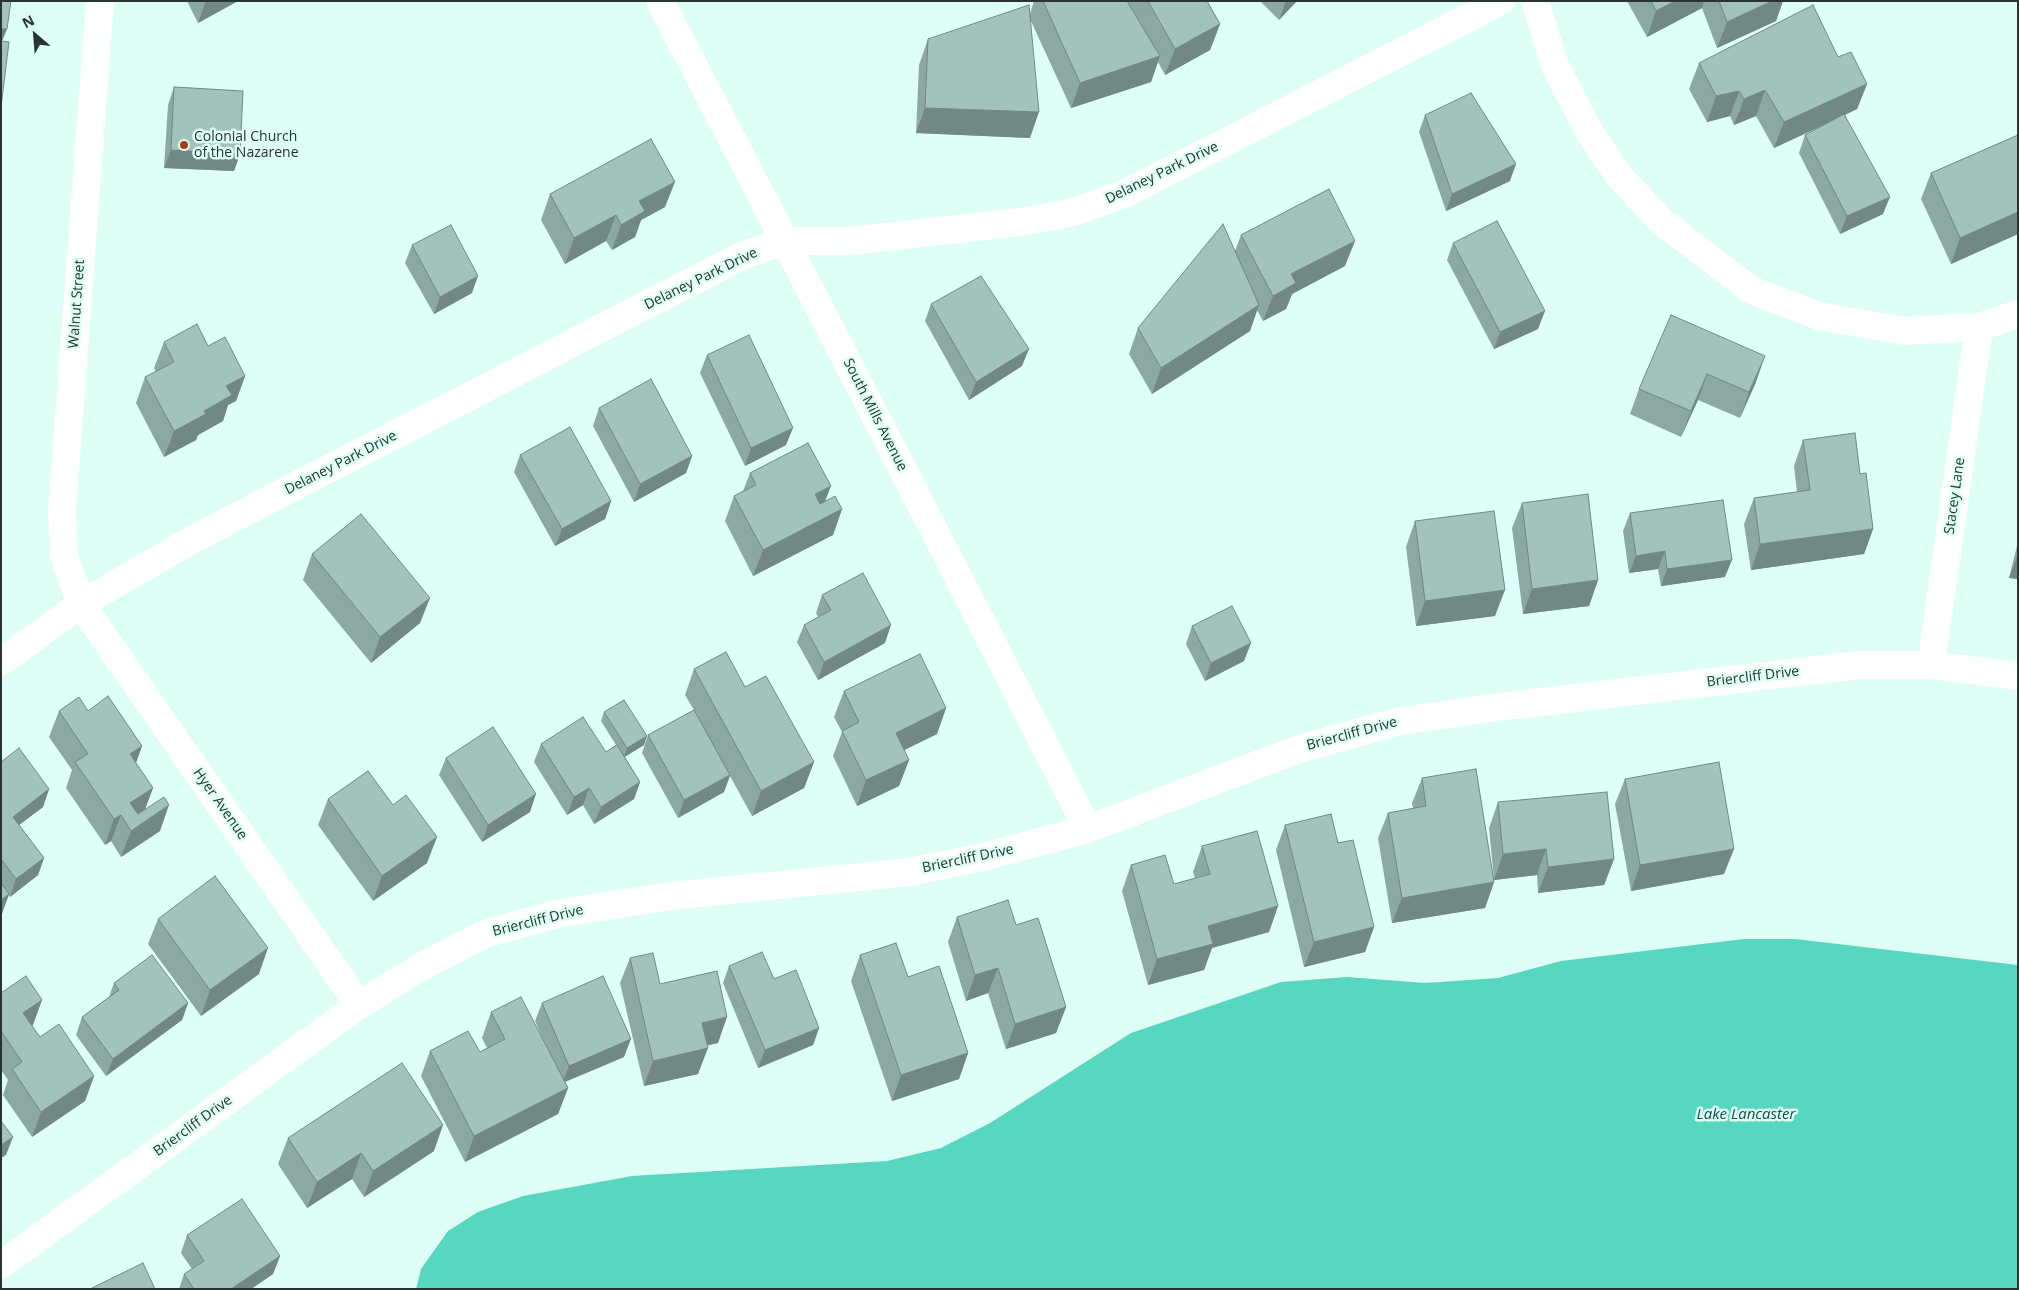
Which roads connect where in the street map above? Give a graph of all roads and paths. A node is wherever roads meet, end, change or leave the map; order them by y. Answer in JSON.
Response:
{"nodes":[{"id":1,"x":100,"y":1,"type":"edge"},
{"id":2,"x":660,"y":1,"type":"edge"},
{"id":3,"x":1501,"y":1,"type":"edge"},
{"id":4,"x":1535,"y":1,"type":"edge"},
{"id":5,"x":786,"y":241,"type":"junction"},
{"id":6,"x":2018,"y":314,"type":"edge"},
{"id":7,"x":1979,"y":328,"type":"junction"},
{"id":8,"x":81,"y":604,"type":"junction"},
{"id":9,"x":1,"y":662,"type":"edge"},
{"id":10,"x":1931,"y":664,"type":"junction"},
{"id":11,"x":2018,"y":676,"type":"edge"},
{"id":12,"x":1088,"y":829,"type":"junction"},
{"id":13,"x":359,"y":1005,"type":"junction"},
{"id":14,"x":1,"y":1265,"type":"edge"}],
"edges":[{"from":1,"to":8,"type":"street","name":"Walnut Street"},
{"from":2,"to":5,"type":"street","name":"South Mills Avenue"},
{"from":3,"to":5,"type":"street","name":"Delaney Park Drive"},
{"from":4,"to":7,"type":"street"},
{"from":5,"to":8,"type":"street","name":"Delaney Park Drive"},
{"from":5,"to":12,"type":"street","name":"South Mills Avenue"},
{"from":6,"to":7,"type":"street"},
{"from":7,"to":10,"type":"street","name":"Stacey Lane"},
{"from":8,"to":9,"type":"street","name":"Delaney Park Drive"},
{"from":8,"to":13,"type":"street","name":"Hyer Avenue"},
{"from":10,"to":11,"type":"street","name":"Briercliff Drive"},
{"from":10,"to":12,"type":"street","name":"Briercliff Drive"},
{"from":12,"to":13,"type":"street","name":"Briercliff Drive"},
{"from":13,"to":14,"type":"street","name":"Briercliff Drive"}]}
